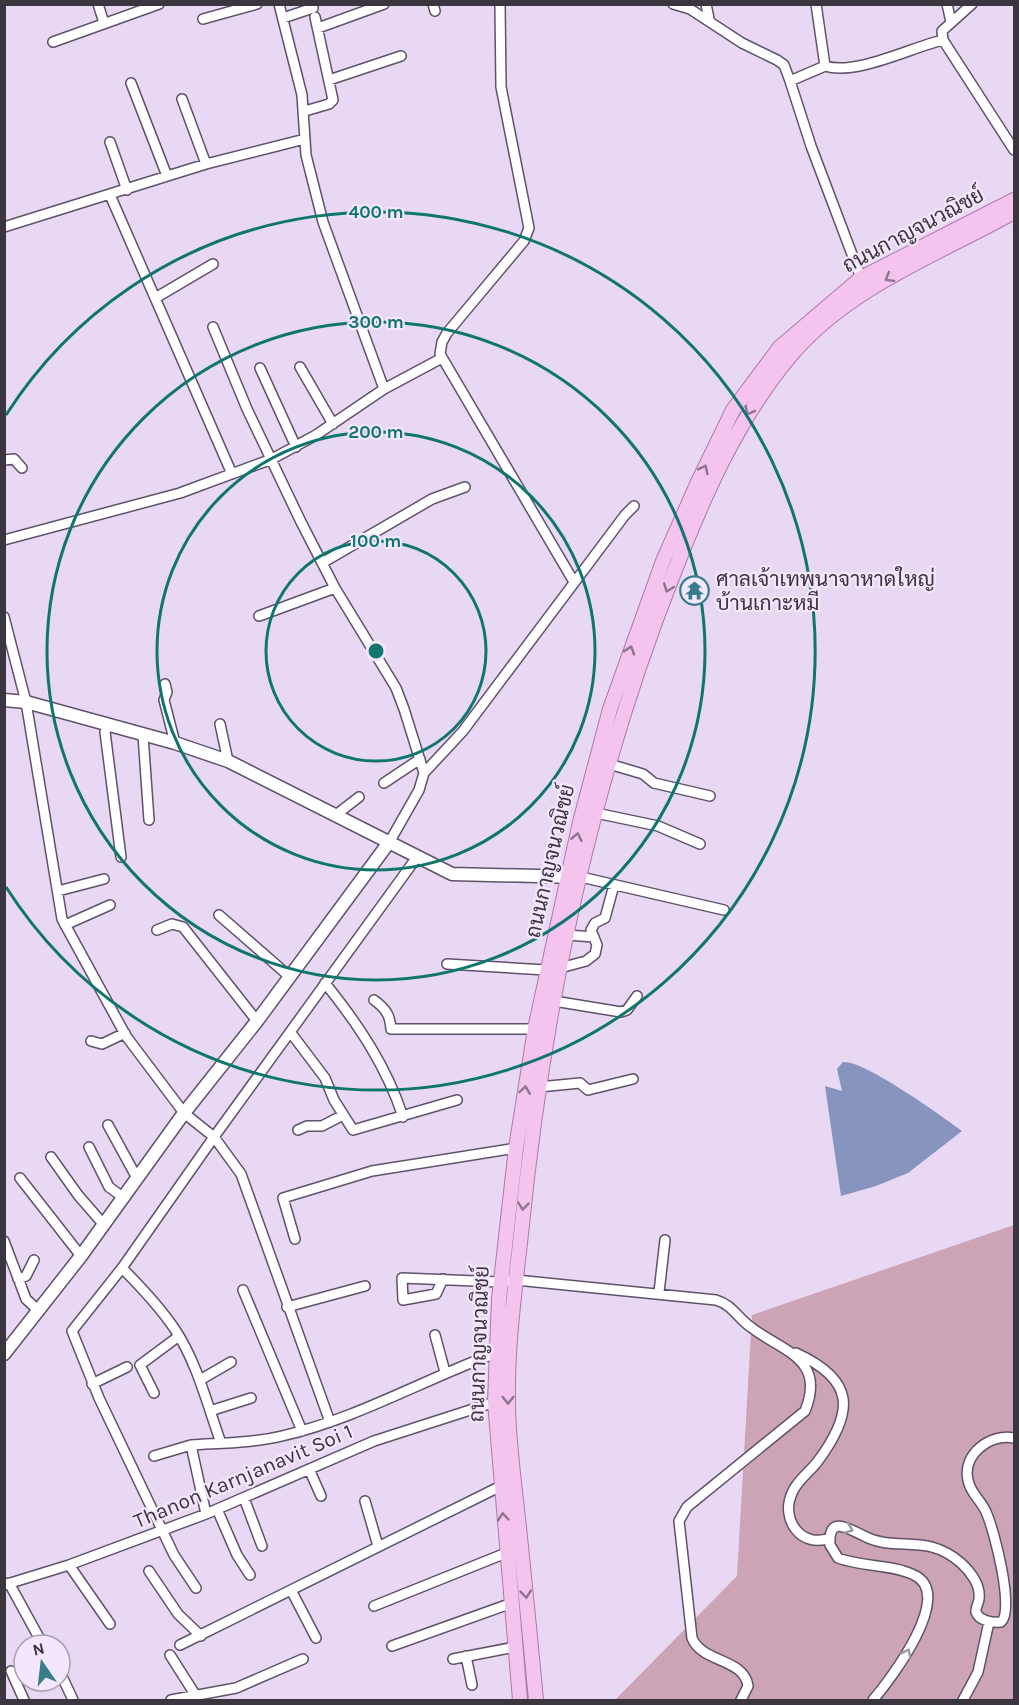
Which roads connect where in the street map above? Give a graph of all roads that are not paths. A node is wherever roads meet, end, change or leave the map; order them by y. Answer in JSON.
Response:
{"nodes":[{"id":1,"x":98,"y":4,"type":"edge"},
{"id":2,"x":159,"y":4,"type":"edge"},
{"id":3,"x":257,"y":4,"type":"edge"},
{"id":4,"x":279,"y":4,"type":"edge"},
{"id":5,"x":312,"y":4,"type":"edge"},
{"id":6,"x":384,"y":4,"type":"edge"},
{"id":7,"x":500,"y":4,"type":"edge"},
{"id":8,"x":673,"y":4,"type":"edge"},
{"id":9,"x":706,"y":4,"type":"edge"},
{"id":10,"x":816,"y":4,"type":"edge"},
{"id":11,"x":947,"y":4,"type":"edge"},
{"id":12,"x":972,"y":4,"type":"edge"},
{"id":13,"x":315,"y":17,"type":"dead end"},
{"id":14,"x":283,"y":18,"type":"junction"},
{"id":15,"x":203,"y":19,"type":"dead end"},
{"id":16,"x":709,"y":19,"type":"junction"},
{"id":17,"x":951,"y":22,"type":"junction"},
{"id":18,"x":104,"y":23,"type":"junction"},
{"id":19,"x":318,"y":28,"type":"junction"},
{"id":20,"x":943,"y":40,"type":"junction"},
{"id":21,"x":53,"y":42,"type":"dead end"},
{"id":22,"x":401,"y":56,"type":"dead end"},
{"id":23,"x":825,"y":66,"type":"junction"},
{"id":24,"x":329,"y":80,"type":"junction"},
{"id":25,"x":790,"y":81,"type":"junction"},
{"id":26,"x":131,"y":84,"type":"dead end"},
{"id":27,"x":182,"y":99,"type":"dead end"},
{"id":28,"x":305,"y":111,"type":"junction"},
{"id":29,"x":305,"y":139,"type":"junction"},
{"id":30,"x":110,"y":142,"type":"dead end"},
{"id":31,"x":1014,"y":150,"type":"edge"},
{"id":32,"x":206,"y":164,"type":"junction"},
{"id":33,"x":167,"y":176,"type":"junction"},
{"id":34,"x":127,"y":190,"type":"junction"},
{"id":35,"x":110,"y":195,"type":"junction"},
{"id":36,"x":1014,"y":200,"type":"edge"},
{"id":37,"x":1014,"y":212,"type":"edge"},
{"id":38,"x":4,"y":227,"type":"edge"},
{"id":39,"x":213,"y":264,"type":"dead end"},
{"id":40,"x":861,"y":278,"type":"junction"},
{"id":41,"x":157,"y":297,"type":"junction"},
{"id":42,"x":213,"y":327,"type":"dead end"},
{"id":43,"x":442,"y":358,"type":"junction"},
{"id":44,"x":300,"y":367,"type":"dead end"},
{"id":45,"x":260,"y":368,"type":"dead end"},
{"id":46,"x":384,"y":389,"type":"junction"},
{"id":47,"x":333,"y":424,"type":"junction"},
{"id":48,"x":296,"y":447,"type":"junction"},
{"id":49,"x":272,"y":459,"type":"junction"},
{"id":50,"x":4,"y":460,"type":"edge"},
{"id":51,"x":22,"y":468,"type":"dead end"},
{"id":52,"x":232,"y":474,"type":"junction"},
{"id":53,"x":465,"y":487,"type":"dead end"},
{"id":54,"x":634,"y":506,"type":"dead end"},
{"id":55,"x":4,"y":540,"type":"edge"},
{"id":56,"x":322,"y":563,"type":"junction"},
{"id":57,"x":574,"y":582,"type":"junction"},
{"id":58,"x":335,"y":588,"type":"junction"},
{"id":59,"x":259,"y":616,"type":"dead end"},
{"id":60,"x":4,"y":617,"type":"edge"},
{"id":61,"x":165,"y":684,"type":"dead end"},
{"id":62,"x":4,"y":700,"type":"edge"},
{"id":63,"x":26,"y":702,"type":"junction"},
{"id":64,"x":220,"y":724,"type":"dead end"},
{"id":65,"x":108,"y":725,"type":"junction"},
{"id":66,"x":143,"y":735,"type":"junction"},
{"id":67,"x":176,"y":743,"type":"junction"},
{"id":68,"x":420,"y":759,"type":"junction"},
{"id":69,"x":228,"y":761,"type":"junction"},
{"id":70,"x":609,"y":764,"type":"junction"},
{"id":71,"x":424,"y":774,"type":"junction"},
{"id":72,"x":384,"y":783,"type":"dead end"},
{"id":73,"x":710,"y":796,"type":"dead end"},
{"id":74,"x":358,"y":797,"type":"dead end"},
{"id":75,"x":596,"y":813,"type":"junction"},
{"id":76,"x":337,"y":814,"type":"junction"},
{"id":77,"x":149,"y":820,"type":"dead end"},
{"id":78,"x":390,"y":841,"type":"junction"},
{"id":79,"x":700,"y":844,"type":"dead end"},
{"id":80,"x":121,"y":857,"type":"dead end"},
{"id":81,"x":417,"y":857,"type":"junction"},
{"id":82,"x":574,"y":877,"type":"junction"},
{"id":83,"x":104,"y":879,"type":"dead end"},
{"id":84,"x":614,"y":885,"type":"junction"},
{"id":85,"x":58,"y":891,"type":"junction"},
{"id":86,"x":110,"y":904,"type":"dead end"},
{"id":87,"x":724,"y":910,"type":"dead end"},
{"id":88,"x":219,"y":915,"type":"dead end"},
{"id":89,"x":65,"y":925,"type":"junction"},
{"id":90,"x":157,"y":930,"type":"dead end"},
{"id":91,"x":567,"y":935,"type":"junction"},
{"id":92,"x":594,"y":937,"type":"junction"},
{"id":93,"x":447,"y":964,"type":"dead end"},
{"id":94,"x":553,"y":969,"type":"junction"},
{"id":95,"x":290,"y":977,"type":"junction"},
{"id":96,"x":325,"y":983,"type":"junction"},
{"id":97,"x":637,"y":996,"type":"dead end"},
{"id":98,"x":374,"y":1000,"type":"dead end"},
{"id":99,"x":554,"y":1000,"type":"junction"},
{"id":100,"x":257,"y":1021,"type":"junction"},
{"id":101,"x":535,"y":1029,"type":"junction"},
{"id":102,"x":125,"y":1033,"type":"junction"},
{"id":103,"x":291,"y":1033,"type":"junction"},
{"id":104,"x":91,"y":1041,"type":"dead end"},
{"id":105,"x":633,"y":1079,"type":"dead end"},
{"id":106,"x":539,"y":1087,"type":"junction"},
{"id":107,"x":457,"y":1100,"type":"dead end"},
{"id":108,"x":184,"y":1113,"type":"junction"},
{"id":109,"x":343,"y":1115,"type":"junction"},
{"id":110,"x":403,"y":1117,"type":"junction"},
{"id":111,"x":108,"y":1125,"type":"dead end"},
{"id":112,"x":298,"y":1130,"type":"dead end"},
{"id":113,"x":214,"y":1137,"type":"junction"},
{"id":114,"x":89,"y":1147,"type":"dead end"},
{"id":115,"x":523,"y":1148,"type":"junction"},
{"id":116,"x":51,"y":1156,"type":"dead end"},
{"id":117,"x":20,"y":1178,"type":"dead end"},
{"id":118,"x":137,"y":1178,"type":"junction"},
{"id":119,"x":124,"y":1198,"type":"junction"},
{"id":120,"x":104,"y":1225,"type":"junction"},
{"id":121,"x":295,"y":1239,"type":"dead end"},
{"id":122,"x":665,"y":1240,"type":"dead end"},
{"id":123,"x":4,"y":1241,"type":"edge"},
{"id":124,"x":81,"y":1256,"type":"junction"},
{"id":125,"x":34,"y":1260,"type":"dead end"},
{"id":126,"x":122,"y":1268,"type":"junction"},
{"id":127,"x":18,"y":1279,"type":"junction"},
{"id":128,"x":443,"y":1279,"type":"dead end"},
{"id":129,"x":516,"y":1280,"type":"junction"},
{"id":130,"x":500,"y":1282,"type":"junction"},
{"id":131,"x":365,"y":1286,"type":"dead end"},
{"id":132,"x":243,"y":1290,"type":"dead end"},
{"id":133,"x":659,"y":1292,"type":"junction"},
{"id":134,"x":287,"y":1307,"type":"junction"},
{"id":135,"x":39,"y":1311,"type":"junction"},
{"id":136,"x":435,"y":1335,"type":"dead end"},
{"id":137,"x":179,"y":1336,"type":"junction"},
{"id":138,"x":791,"y":1351,"type":"junction"},
{"id":139,"x":496,"y":1353,"type":"junction"},
{"id":140,"x":4,"y":1354,"type":"edge"},
{"id":141,"x":231,"y":1362,"type":"dead end"},
{"id":142,"x":127,"y":1367,"type":"dead end"},
{"id":143,"x":445,"y":1372,"type":"junction"},
{"id":144,"x":200,"y":1380,"type":"junction"},
{"id":145,"x":92,"y":1384,"type":"junction"},
{"id":146,"x":154,"y":1393,"type":"dead end"},
{"id":147,"x":251,"y":1398,"type":"dead end"},
{"id":148,"x":495,"y":1402,"type":"junction"},
{"id":149,"x":210,"y":1411,"type":"junction"},
{"id":150,"x":330,"y":1422,"type":"junction"},
{"id":151,"x":302,"y":1431,"type":"junction"},
{"id":152,"x":1014,"y":1438,"type":"edge"},
{"id":153,"x":221,"y":1443,"type":"junction"},
{"id":154,"x":191,"y":1445,"type":"junction"},
{"id":155,"x":154,"y":1456,"type":"dead end"},
{"id":156,"x":309,"y":1469,"type":"junction"},
{"id":157,"x":501,"y":1486,"type":"junction"},
{"id":158,"x":321,"y":1496,"type":"dead end"},
{"id":159,"x":244,"y":1497,"type":"junction"},
{"id":160,"x":366,"y":1501,"type":"dead end"},
{"id":161,"x":217,"y":1509,"type":"junction"},
{"id":162,"x":206,"y":1514,"type":"junction"},
{"id":163,"x":164,"y":1530,"type":"junction"},
{"id":164,"x":830,"y":1538,"type":"junction"},
{"id":165,"x":262,"y":1546,"type":"dead end"},
{"id":166,"x":378,"y":1546,"type":"junction"},
{"id":167,"x":506,"y":1553,"type":"junction"},
{"id":168,"x":69,"y":1565,"type":"junction"},
{"id":169,"x":149,"y":1571,"type":"dead end"},
{"id":170,"x":250,"y":1575,"type":"dead end"},
{"id":171,"x":7,"y":1584,"type":"edge"},
{"id":172,"x":196,"y":1588,"type":"dead end"},
{"id":173,"x":291,"y":1590,"type":"junction"},
{"id":174,"x":512,"y":1603,"type":"junction"},
{"id":175,"x":374,"y":1606,"type":"dead end"},
{"id":176,"x":989,"y":1622,"type":"junction"},
{"id":177,"x":110,"y":1624,"type":"dead end"},
{"id":178,"x":36,"y":1633,"type":"edge"},
{"id":179,"x":201,"y":1636,"type":"junction"},
{"id":180,"x":316,"y":1638,"type":"dead end"},
{"id":181,"x":180,"y":1645,"type":"dead end"},
{"id":182,"x":392,"y":1647,"type":"dead end"},
{"id":183,"x":515,"y":1647,"type":"junction"},
{"id":184,"x":170,"y":1655,"type":"dead end"},
{"id":185,"x":466,"y":1656,"type":"junction"},
{"id":186,"x":303,"y":1659,"type":"dead end"},
{"id":187,"x":453,"y":1659,"type":"dead end"},
{"id":188,"x":11,"y":1671,"type":"dead end"},
{"id":189,"x":471,"y":1685,"type":"dead end"},
{"id":190,"x":196,"y":1696,"type":"junction"},
{"id":191,"x":24,"y":1701,"type":"edge"},
{"id":192,"x":171,"y":1701,"type":"edge"},
{"id":193,"x":520,"y":1701,"type":"edge"},
{"id":194,"x":536,"y":1701,"type":"edge"},
{"id":195,"x":741,"y":1701,"type":"edge"},
{"id":196,"x":873,"y":1701,"type":"edge"},
{"id":197,"x":963,"y":1701,"type":"edge"}],
"edges":[{"from":1,"to":18,"type":"street"},
{"from":2,"to":18,"type":"street"},
{"from":3,"to":15,"type":"street"},
{"from":4,"to":14,"type":"street"},
{"from":5,"to":14,"type":"street"},
{"from":6,"to":19,"type":"street"},
{"from":7,"to":43,"type":"street"},
{"from":8,"to":16,"type":"street"},
{"from":9,"to":16,"type":"street"},
{"from":10,"to":23,"type":"street"},
{"from":11,"to":17,"type":"street"},
{"from":12,"to":17,"type":"street"},
{"from":13,"to":19,"type":"street"},
{"from":14,"to":28,"type":"street"},
{"from":16,"to":25,"type":"street"},
{"from":17,"to":20,"type":"street"},
{"from":18,"to":21,"type":"street"},
{"from":19,"to":24,"type":"street"},
{"from":20,"to":23,"type":"street"},
{"from":20,"to":31,"type":"street"},
{"from":22,"to":24,"type":"street"},
{"from":23,"to":25,"type":"street"},
{"from":24,"to":28,"type":"street"},
{"from":25,"to":40,"type":"street"},
{"from":26,"to":33,"type":"street"},
{"from":27,"to":32,"type":"street"},
{"from":28,"to":29,"type":"street"},
{"from":29,"to":32,"type":"street"},
{"from":29,"to":46,"type":"street"},
{"from":30,"to":34,"type":"street"},
{"from":32,"to":33,"type":"street"},
{"from":33,"to":34,"type":"street"},
{"from":34,"to":35,"type":"street"},
{"from":35,"to":38,"type":"street"},
{"from":35,"to":41,"type":"street"},
{"from":36,"to":40,"type":"main road","name":"ถนนกาญจนวณิชย์"},
{"from":37,"to":70,"type":"main road","name":"ถนนกาญจนวณิชย์","one_way":true},
{"from":39,"to":41,"type":"street"},
{"from":82,"to":40,"type":"main road","name":"ถนนกาญจนวณิชย์","one_way":true},
{"from":41,"to":52,"type":"street"},
{"from":42,"to":49,"type":"street"},
{"from":43,"to":46,"type":"street"},
{"from":43,"to":57,"type":"street"},
{"from":44,"to":47,"type":"street"},
{"from":45,"to":48,"type":"street"},
{"from":46,"to":47,"type":"street"},
{"from":47,"to":48,"type":"street"},
{"from":48,"to":49,"type":"street"},
{"from":49,"to":52,"type":"street"},
{"from":49,"to":56,"type":"street"},
{"from":50,"to":51,"type":"street"},
{"from":52,"to":55,"type":"street"},
{"from":53,"to":56,"type":"street"},
{"from":54,"to":57,"type":"street"},
{"from":56,"to":58,"type":"street"},
{"from":57,"to":71,"type":"street"},
{"from":58,"to":59,"type":"street"},
{"from":58,"to":68,"type":"street"},
{"from":60,"to":63,"type":"street"},
{"from":61,"to":67,"type":"street"},
{"from":62,"to":63,"type":"street"},
{"from":63,"to":65,"type":"street"},
{"from":63,"to":85,"type":"street"},
{"from":64,"to":69,"type":"street"},
{"from":65,"to":66,"type":"street"},
{"from":65,"to":80,"type":"street"},
{"from":66,"to":67,"type":"street"},
{"from":66,"to":77,"type":"street"},
{"from":67,"to":69,"type":"street"},
{"from":68,"to":71,"type":"street"},
{"from":68,"to":72,"type":"street"},
{"from":69,"to":76,"type":"street"},
{"from":70,"to":73,"type":"street"},
{"from":70,"to":75,"type":"main road","name":"ถนนกาญจนวณิชย์"},
{"from":71,"to":78,"type":"street"},
{"from":74,"to":76,"type":"street"},
{"from":75,"to":79,"type":"street"},
{"from":75,"to":82,"type":"main road","name":"ถนนกาญจนวณิชย์"},
{"from":76,"to":78,"type":"street"},
{"from":78,"to":81,"type":"street"},
{"from":78,"to":95,"type":"street"},
{"from":81,"to":82,"type":"street"},
{"from":81,"to":96,"type":"street"},
{"from":82,"to":84,"type":"street"},
{"from":82,"to":91,"type":"main road","name":"ถนนกาญจนวณิชย์"},
{"from":82,"to":94,"type":"main road","name":"ถนนกาญจนวณิชย์"},
{"from":83,"to":85,"type":"street"},
{"from":84,"to":87,"type":"street"},
{"from":84,"to":92,"type":"street"},
{"from":85,"to":89,"type":"street"},
{"from":86,"to":89,"type":"street"},
{"from":88,"to":95,"type":"street"},
{"from":89,"to":102,"type":"street"},
{"from":90,"to":100,"type":"street"},
{"from":91,"to":92,"type":"street"},
{"from":91,"to":94,"type":"main road","name":"ถนนกาญจนวณิชย์"},
{"from":92,"to":94,"type":"street"},
{"from":93,"to":94,"type":"street"},
{"from":94,"to":99,"type":"main road","name":"ถนนกาญจนวณิชย์"},
{"from":94,"to":101,"type":"main road","name":"ถนนกาญจนวณิชย์"},
{"from":95,"to":100,"type":"street"},
{"from":96,"to":103,"type":"street"},
{"from":96,"to":110,"type":"street"},
{"from":97,"to":99,"type":"street"},
{"from":98,"to":101,"type":"street"},
{"from":99,"to":106,"type":"main road","name":"ถนนกาญจนวณิชย์"},
{"from":100,"to":108,"type":"street"},
{"from":115,"to":101,"type":"main road","name":"ถนนกาญจนวณิชย์","one_way":true},
{"from":102,"to":104,"type":"street"},
{"from":102,"to":108,"type":"street"},
{"from":103,"to":109,"type":"street"},
{"from":103,"to":113,"type":"street"},
{"from":105,"to":106,"type":"street"},
{"from":106,"to":115,"type":"main road","name":"ถนนกาญจนวณิชย์"},
{"from":107,"to":110,"type":"street"},
{"from":108,"to":113,"type":"street"},
{"from":108,"to":118,"type":"street"},
{"from":109,"to":110,"type":"street"},
{"from":109,"to":112,"type":"street"},
{"from":111,"to":118,"type":"street"},
{"from":113,"to":126,"type":"street"},
{"from":113,"to":134,"type":"street"},
{"from":114,"to":119,"type":"street"},
{"from":115,"to":121,"type":"street"},
{"from":115,"to":129,"type":"main road","name":"ถนนกาญจนวณิชย์","one_way":true},
{"from":115,"to":130,"type":"main road","name":"ถนนกาญจนวณิชย์"},
{"from":116,"to":120,"type":"street"},
{"from":117,"to":124,"type":"street"},
{"from":118,"to":119,"type":"street"},
{"from":119,"to":120,"type":"street"},
{"from":120,"to":124,"type":"street"},
{"from":122,"to":133,"type":"street"},
{"from":123,"to":127,"type":"street"},
{"from":124,"to":135,"type":"street"},
{"from":125,"to":127,"type":"street"},
{"from":126,"to":137,"type":"street"},
{"from":126,"to":145,"type":"street"},
{"from":127,"to":135,"type":"street"},
{"from":128,"to":130,"type":"street"},
{"from":129,"to":130,"type":"street"},
{"from":129,"to":133,"type":"street"},
{"from":129,"to":194,"type":"main road","name":"ถนนกาญจนวณิชย์","one_way":true},
{"from":130,"to":139,"type":"main road","name":"ถนนกาญจนวณิชย์"},
{"from":131,"to":134,"type":"street"},
{"from":132,"to":151,"type":"street"},
{"from":133,"to":138,"type":"street"},
{"from":134,"to":150,"type":"street"},
{"from":135,"to":140,"type":"street"},
{"from":136,"to":143,"type":"street"},
{"from":137,"to":144,"type":"street"},
{"from":137,"to":146,"type":"street"},
{"from":138,"to":164,"type":"street"},
{"from":138,"to":195,"type":"street"},
{"from":139,"to":143,"type":"street"},
{"from":139,"to":148,"type":"main road","name":"ถนนกาญจนวณิชย์"},
{"from":141,"to":144,"type":"street"},
{"from":142,"to":145,"type":"street"},
{"from":143,"to":150,"type":"street"},
{"from":144,"to":149,"type":"street"},
{"from":145,"to":163,"type":"street"},
{"from":147,"to":149,"type":"street"},
{"from":148,"to":156,"type":"street","name":"Thanon Karnjanavit Soi 1"},
{"from":148,"to":157,"type":"main road","name":"ถนนกาญจนวณิชย์"},
{"from":149,"to":153,"type":"street"},
{"from":150,"to":151,"type":"street"},
{"from":151,"to":153,"type":"street"},
{"from":152,"to":176,"type":"street"},
{"from":153,"to":154,"type":"street"},
{"from":154,"to":155,"type":"street"},
{"from":154,"to":162,"type":"street"},
{"from":156,"to":158,"type":"street"},
{"from":156,"to":159,"type":"street","name":"Thanon Karnjanavit Soi 1"},
{"from":157,"to":166,"type":"street"},
{"from":167,"to":157,"type":"main road","name":"ถนนกาญจนวณิชย์","one_way":true},
{"from":159,"to":161,"type":"street","name":"Thanon Karnjanavit Soi 1"},
{"from":159,"to":165,"type":"street"},
{"from":160,"to":166,"type":"street"},
{"from":161,"to":162,"type":"street","name":"Thanon Karnjanavit Soi 1"},
{"from":161,"to":170,"type":"street"},
{"from":162,"to":163,"type":"street","name":"Thanon Karnjanavit Soi 1"},
{"from":163,"to":168,"type":"street","name":"Thanon Karnjanavit Soi 1"},
{"from":163,"to":172,"type":"street"},
{"from":164,"to":176,"type":"street","one_way":true},
{"from":196,"to":164,"type":"street","one_way":true},
{"from":166,"to":173,"type":"street"},
{"from":167,"to":174,"type":"main road","name":"ถนนกาญจนวณิชย์"},
{"from":167,"to":175,"type":"street"},
{"from":168,"to":171,"type":"street","name":"Thanon Karnjanavit Soi 1"},
{"from":168,"to":177,"type":"street"},
{"from":169,"to":179,"type":"street"},
{"from":171,"to":178,"type":"street"},
{"from":173,"to":179,"type":"street"},
{"from":173,"to":180,"type":"street"},
{"from":174,"to":182,"type":"street"},
{"from":174,"to":183,"type":"main road","name":"ถนนกาญจนวณิชย์"},
{"from":176,"to":197,"type":"street"},
{"from":179,"to":181,"type":"street"},
{"from":183,"to":185,"type":"street"},
{"from":183,"to":193,"type":"main road","name":"ถนนกาญจนวณิชย์"},
{"from":184,"to":190,"type":"street"},
{"from":185,"to":187,"type":"street"},
{"from":185,"to":189,"type":"street"},
{"from":186,"to":190,"type":"street"},
{"from":188,"to":191,"type":"street"},
{"from":190,"to":192,"type":"street"}]}
